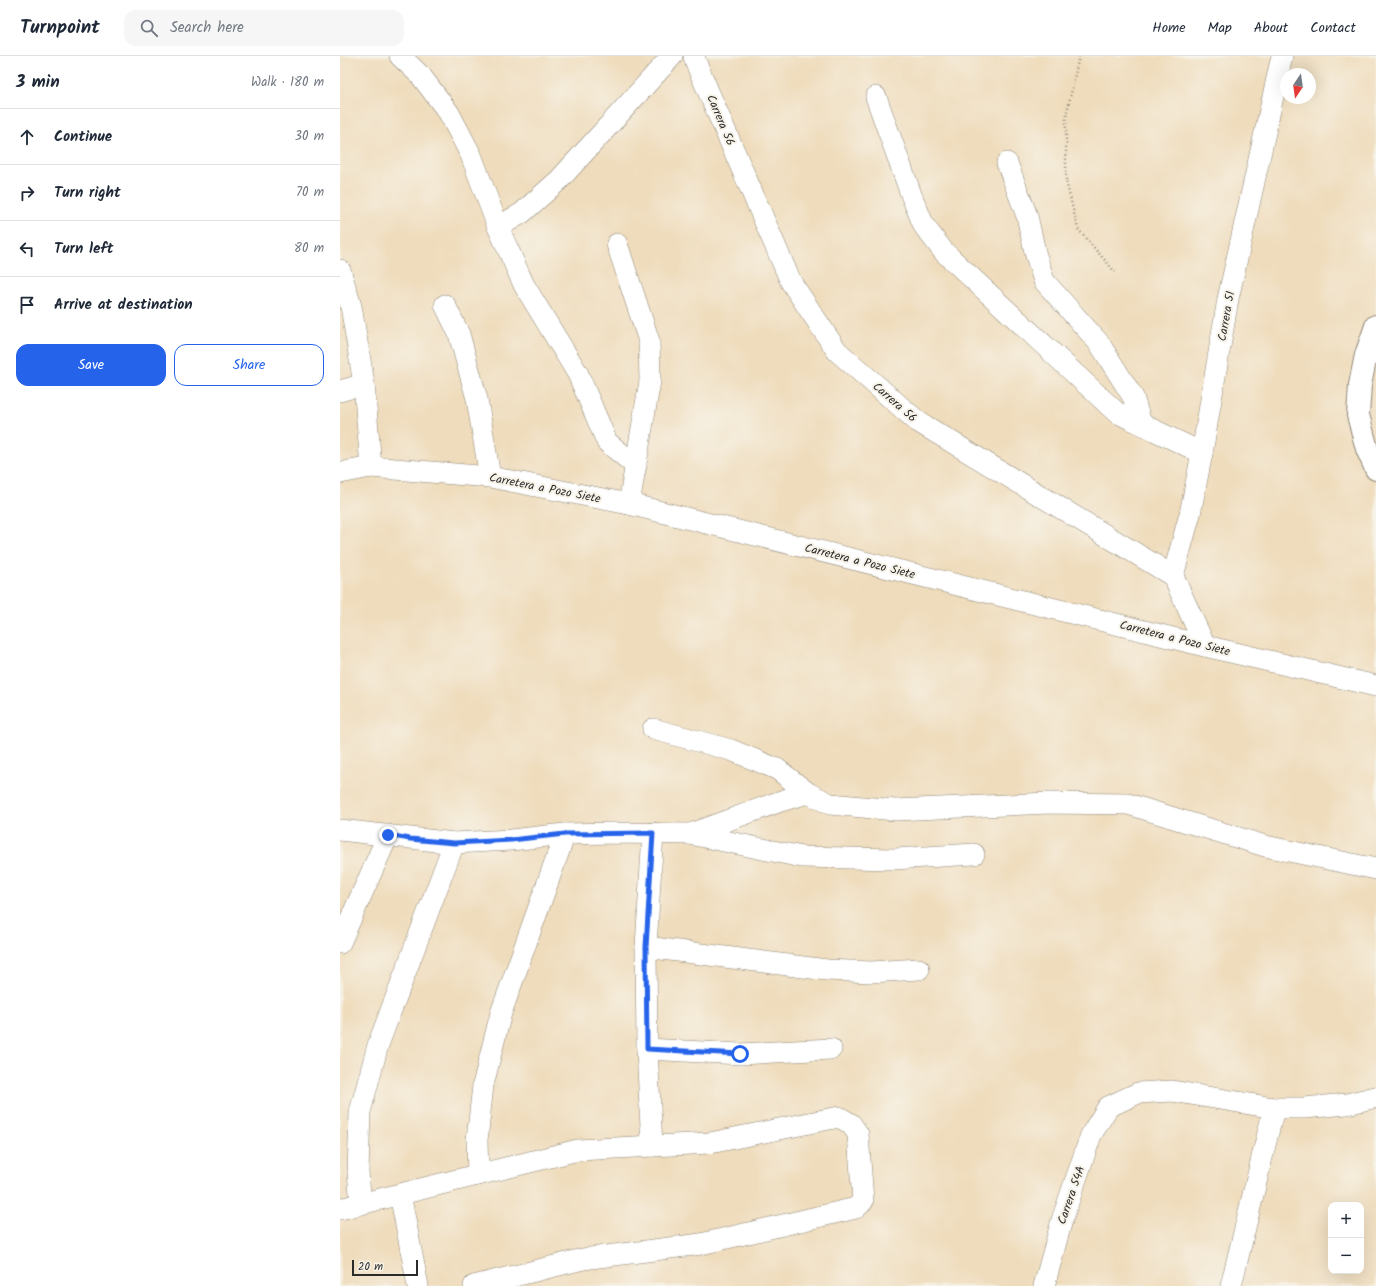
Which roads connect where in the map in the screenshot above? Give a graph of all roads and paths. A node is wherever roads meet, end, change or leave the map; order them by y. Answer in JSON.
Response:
{"nodes":[{"id":1,"x":400,"y":56,"type":"edge"},
{"id":2,"x":672,"y":56,"type":"edge"},
{"id":3,"x":694,"y":56,"type":"edge"},
{"id":4,"x":1079,"y":56,"type":"edge"},
{"id":5,"x":1282,"y":56,"type":"edge"},
{"id":6,"x":876,"y":97,"type":"dead end"},
{"id":7,"x":1007,"y":163,"type":"dead end"},
{"id":8,"x":498,"y":228,"type":"junction"},
{"id":9,"x":617,"y":244,"type":"dead end"},
{"id":10,"x":340,"y":270,"type":"edge"},
{"id":11,"x":1115,"y":272,"type":"dead end"},
{"id":12,"x":445,"y":305,"type":"dead end"},
{"id":13,"x":1376,"y":326,"type":"edge"},
{"id":14,"x":364,"y":384,"type":"junction"},
{"id":15,"x":340,"y":391,"type":"edge"},
{"id":16,"x":1141,"y":424,"type":"junction"},
{"id":17,"x":1202,"y":453,"type":"junction"},
{"id":18,"x":636,"y":466,"type":"junction"},
{"id":19,"x":371,"y":467,"type":"junction"},
{"id":20,"x":1376,"y":469,"type":"edge"},
{"id":21,"x":340,"y":474,"type":"edge"},
{"id":22,"x":490,"y":477,"type":"junction"},
{"id":23,"x":629,"y":504,"type":"junction"},
{"id":24,"x":1174,"y":576,"type":"junction"},
{"id":25,"x":1205,"y":646,"type":"junction"},
{"id":26,"x":1376,"y":686,"type":"edge"},
{"id":27,"x":653,"y":729,"type":"dead end"},
{"id":28,"x":808,"y":793,"type":"junction"},
{"id":29,"x":340,"y":830,"type":"edge"},
{"id":30,"x":653,"y":833,"type":"junction"},
{"id":31,"x":565,"y":834,"type":"junction"},
{"id":32,"x":690,"y":834,"type":"junction"},
{"id":33,"x":398,"y":837,"type":"junction"},
{"id":34,"x":454,"y":843,"type":"junction"},
{"id":35,"x":974,"y":854,"type":"dead end"},
{"id":36,"x":1376,"y":869,"type":"edge"},
{"id":37,"x":340,"y":944,"type":"edge"},
{"id":38,"x":646,"y":947,"type":"junction"},
{"id":39,"x":919,"y":969,"type":"dead end"},
{"id":40,"x":647,"y":1049,"type":"junction"},
{"id":41,"x":831,"y":1049,"type":"dead end"},
{"id":42,"x":1376,"y":1097,"type":"edge"},
{"id":43,"x":1274,"y":1108,"type":"junction"},
{"id":44,"x":652,"y":1146,"type":"junction"},
{"id":45,"x":478,"y":1175,"type":"junction"},
{"id":46,"x":400,"y":1194,"type":"junction"},
{"id":47,"x":361,"y":1204,"type":"junction"},
{"id":48,"x":340,"y":1209,"type":"edge"},
{"id":49,"x":418,"y":1286,"type":"edge"},
{"id":50,"x":474,"y":1286,"type":"edge"},
{"id":51,"x":1044,"y":1286,"type":"edge"},
{"id":52,"x":1231,"y":1286,"type":"edge"}],
"edges":[{"from":1,"to":8,"type":"street"},
{"from":2,"to":8,"type":"street"},
{"from":3,"to":24,"type":"street","name":"Carrera 56"},
{"from":4,"to":11,"type":"path"},
{"from":5,"to":17,"type":"street","name":"Carrera 51"},
{"from":6,"to":16,"type":"street"},
{"from":7,"to":16,"type":"street"},
{"from":8,"to":18,"type":"street"},
{"from":9,"to":18,"type":"street"},
{"from":10,"to":14,"type":"street"},
{"from":12,"to":22,"type":"street"},
{"from":13,"to":20,"type":"street"},
{"from":14,"to":15,"type":"street"},
{"from":14,"to":19,"type":"street"},
{"from":16,"to":17,"type":"street"},
{"from":17,"to":24,"type":"street","name":"Carrera 51"},
{"from":18,"to":23,"type":"street"},
{"from":19,"to":21,"type":"street","name":"Carretera a Pozo Siete"},
{"from":19,"to":22,"type":"street","name":"Carretera a Pozo Siete"},
{"from":22,"to":23,"type":"street","name":"Carretera a Pozo Siete"},
{"from":23,"to":25,"type":"street","name":"Carretera a Pozo Siete"},
{"from":24,"to":25,"type":"street"},
{"from":25,"to":26,"type":"street","name":"Carretera a Pozo Siete"},
{"from":27,"to":28,"type":"street"},
{"from":28,"to":32,"type":"street"},
{"from":28,"to":36,"type":"street"},
{"from":29,"to":33,"type":"street"},
{"from":30,"to":31,"type":"street"},
{"from":30,"to":32,"type":"street"},
{"from":30,"to":38,"type":"street"},
{"from":31,"to":34,"type":"street"},
{"from":31,"to":45,"type":"street"},
{"from":32,"to":35,"type":"street"},
{"from":33,"to":34,"type":"street"},
{"from":33,"to":37,"type":"street"},
{"from":34,"to":47,"type":"street"},
{"from":38,"to":39,"type":"street"},
{"from":38,"to":40,"type":"street"},
{"from":40,"to":41,"type":"street"},
{"from":40,"to":44,"type":"street"},
{"from":42,"to":43,"type":"street"},
{"from":43,"to":51,"type":"street","name":"Carrera 54A"},
{"from":43,"to":52,"type":"street"},
{"from":44,"to":45,"type":"street"},
{"from":44,"to":50,"type":"street"},
{"from":45,"to":46,"type":"street"},
{"from":46,"to":47,"type":"street"},
{"from":46,"to":49,"type":"street"},
{"from":47,"to":48,"type":"street"}]}
